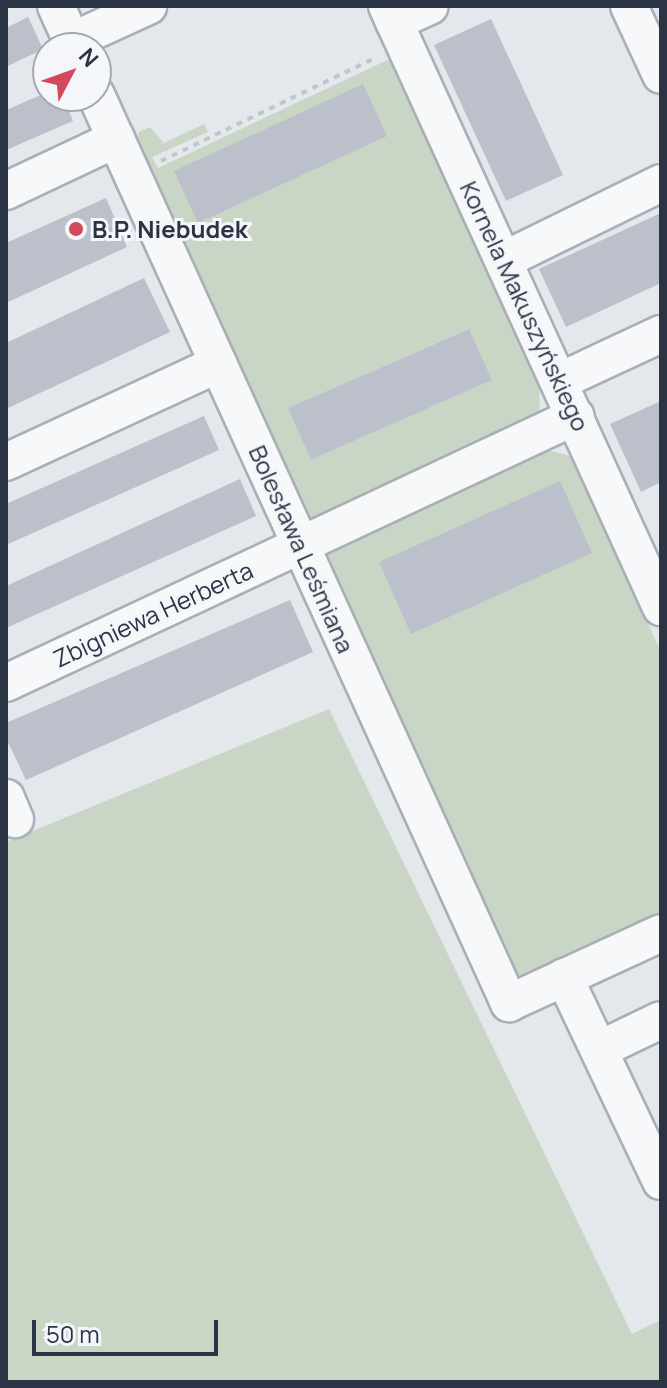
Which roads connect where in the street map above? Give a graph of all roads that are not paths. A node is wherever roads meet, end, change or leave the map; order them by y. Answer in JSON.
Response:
{"nodes":[{"id":1,"x":56,"y":6,"type":"edge"},
{"id":2,"x":148,"y":6,"type":"edge"},
{"id":3,"x":430,"y":6,"type":"edge"},
{"id":4,"x":629,"y":6,"type":"edge"},
{"id":5,"x":395,"y":24,"type":"edge"},
{"id":6,"x":68,"y":32,"type":"edge"},
{"id":7,"x":97,"y":32,"type":"edge"},
{"id":8,"x":661,"y":75,"type":"edge"},
{"id":9,"x":104,"y":112,"type":"edge"},
{"id":10,"x":116,"y":139,"type":"junction"},
{"id":11,"x":661,"y":183,"type":"edge"},
{"id":12,"x":6,"y":191,"type":"edge"},
{"id":13,"x":504,"y":260,"type":"junction"},
{"id":14,"x":661,"y":334,"type":"edge"},
{"id":15,"x":218,"y":364,"type":"junction"},
{"id":16,"x":560,"y":381,"type":"junction"},
{"id":17,"x":576,"y":416,"type":"junction"},
{"id":18,"x":6,"y":462,"type":"edge"},
{"id":19,"x":301,"y":546,"type":"junction"},
{"id":20,"x":661,"y":607,"type":"edge"},
{"id":21,"x":6,"y":683,"type":"edge"},
{"id":22,"x":661,"y":933,"type":"edge"},
{"id":23,"x":564,"y":977,"type":"junction"},
{"id":24,"x":661,"y":1020,"type":"edge"},
{"id":25,"x":613,"y":1043,"type":"dead end"},
{"id":26,"x":661,"y":1181,"type":"edge"}],
"edges":[{"from":1,"to":6,"type":"street"},
{"from":2,"to":7,"type":"street"},
{"from":3,"to":5,"type":"street"},
{"from":4,"to":8,"type":"street"},
{"from":5,"to":13,"type":"street","name":"Kornela Makuszyńskiego"},
{"from":9,"to":10,"type":"street","name":"Bolesława Leśmiana"},
{"from":10,"to":12,"type":"street"},
{"from":10,"to":15,"type":"street","name":"Bolesława Leśmiana"},
{"from":11,"to":13,"type":"street"},
{"from":13,"to":16,"type":"street","name":"Kornela Makuszyńskiego"},
{"from":14,"to":16,"type":"street"},
{"from":15,"to":18,"type":"street"},
{"from":15,"to":19,"type":"street","name":"Bolesława Leśmiana"},
{"from":16,"to":17,"type":"street","name":"Kornela Makuszyńskiego"},
{"from":17,"to":19,"type":"street","name":"Zbigniewa Herberta"},
{"from":17,"to":20,"type":"street","name":"Kornela Makuszyńskiego"},
{"from":19,"to":21,"type":"street","name":"Zbigniewa Herberta"},
{"from":19,"to":23,"type":"street","name":"Bolesława Leśmiana"},
{"from":22,"to":23,"type":"street"},
{"from":23,"to":26,"type":"street"},
{"from":24,"to":25,"type":"street"}]}
